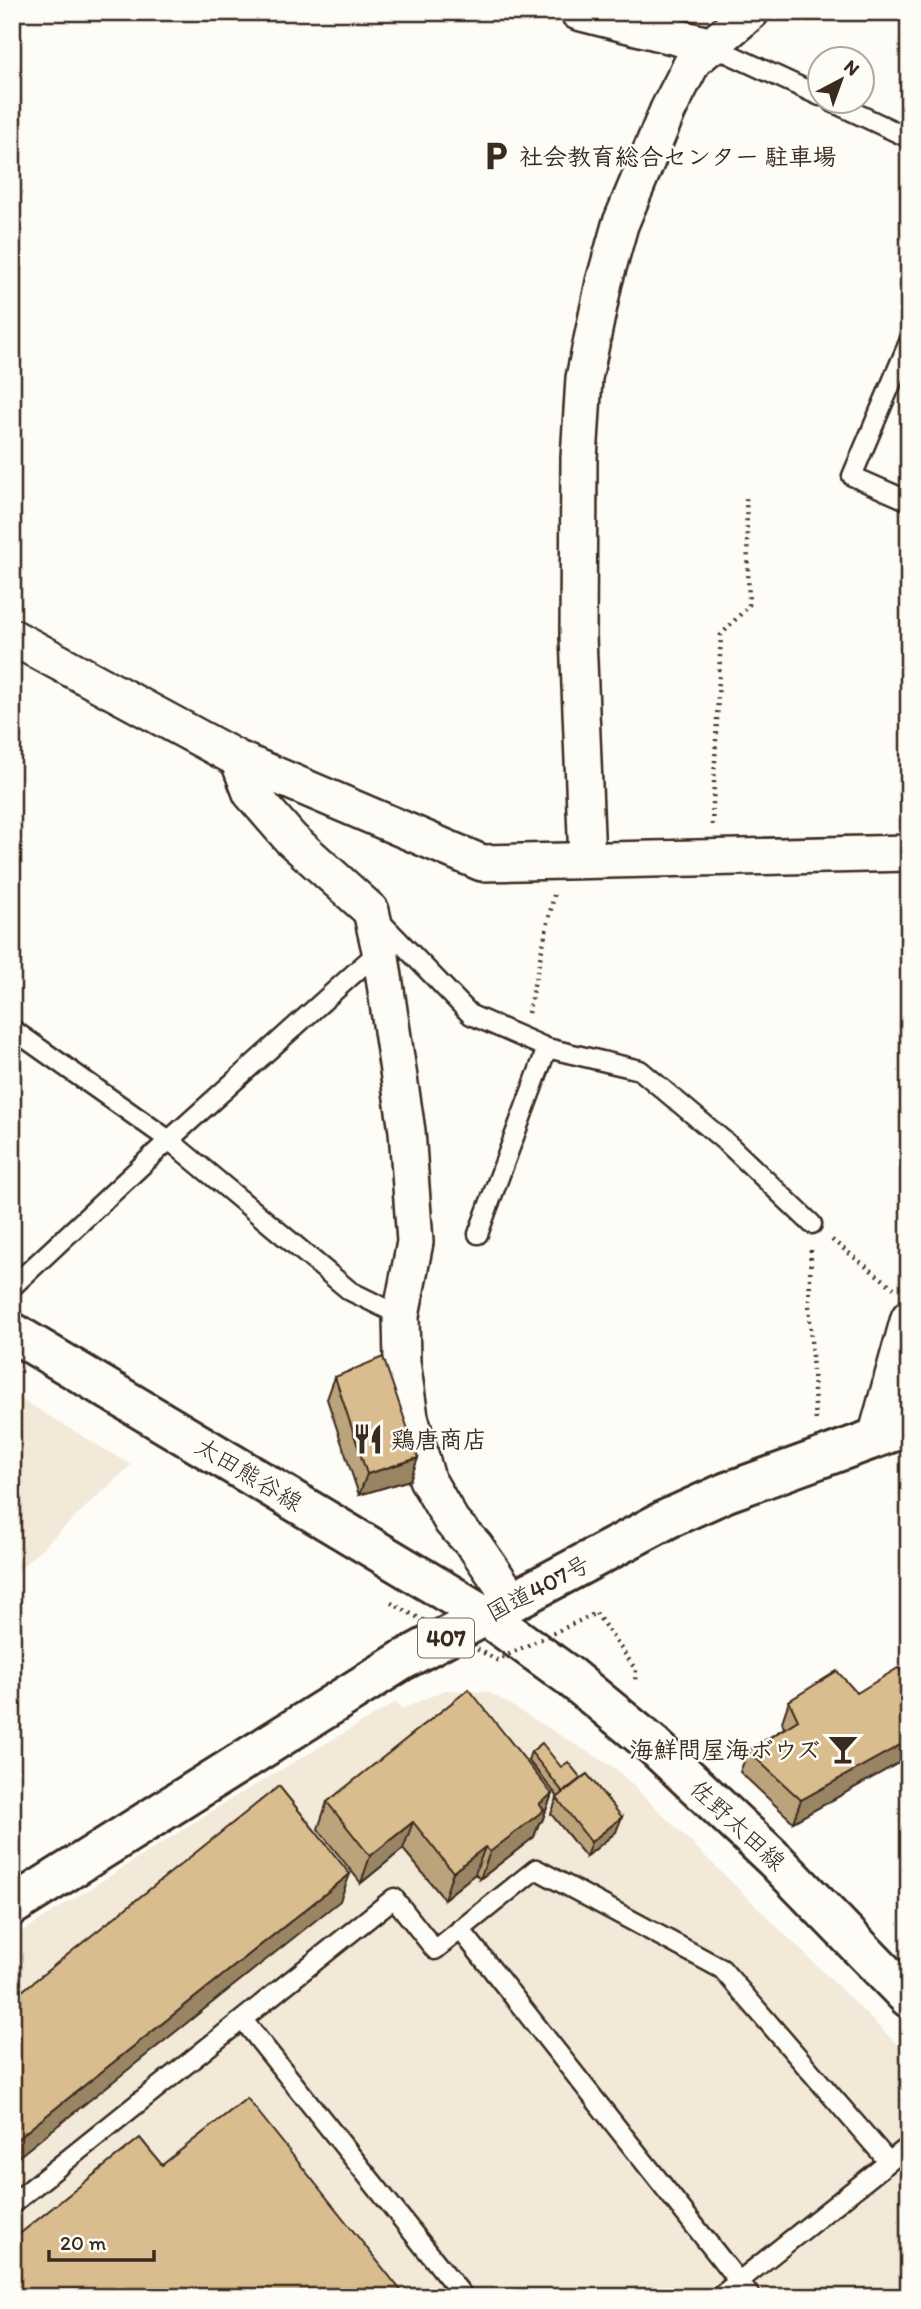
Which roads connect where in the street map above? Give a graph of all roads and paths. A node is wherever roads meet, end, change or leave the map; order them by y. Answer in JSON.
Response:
{"nodes":[{"id":1,"x":578,"y":12,"type":"edge"},
{"id":2,"x":751,"y":12,"type":"edge"},
{"id":3,"x":712,"y":46,"type":"junction"},
{"id":4,"x":806,"y":90,"type":"edge"},
{"id":5,"x":862,"y":116,"type":"edge"},
{"id":6,"x":907,"y":137,"type":"edge"},
{"id":7,"x":909,"y":342,"type":"edge"},
{"id":8,"x":746,"y":496,"type":"dead end"},
{"id":9,"x":909,"y":500,"type":"edge"},
{"id":10,"x":16,"y":644,"type":"edge"},
{"id":11,"x":238,"y":759,"type":"junction"},
{"id":12,"x":909,"y":853,"type":"edge"},
{"id":13,"x":710,"y":857,"type":"junction"},
{"id":14,"x":574,"y":860,"type":"junction"},
{"id":15,"x":371,"y":911,"type":"junction"},
{"id":16,"x":380,"y":950,"type":"junction"},
{"id":17,"x":12,"y":1029,"type":"edge"},
{"id":18,"x":523,"y":1037,"type":"junction"},
{"id":19,"x":547,"y":1048,"type":"junction"},
{"id":20,"x":169,"y":1140,"type":"junction"},
{"id":21,"x":812,"y":1224,"type":"junction"},
{"id":22,"x":478,"y":1234,"type":"dead end"},
{"id":23,"x":12,"y":1287,"type":"edge"},
{"id":24,"x":903,"y":1305,"type":"edge"},
{"id":25,"x":401,"y":1316,"type":"junction"},
{"id":26,"x":12,"y":1332,"type":"edge"},
{"id":27,"x":892,"y":1432,"type":"edge"},
{"id":28,"x":819,"y":1458,"type":"junction"},
{"id":29,"x":391,"y":1603,"type":"dead end"},
{"id":30,"x":500,"y":1609,"type":"junction"},
{"id":31,"x":635,"y":1681,"type":"dead end"},
{"id":32,"x":12,"y":1906,"type":"edge"},
{"id":33,"x":460,"y":1929,"type":"junction"},
{"id":34,"x":909,"y":1998,"type":"edge"},
{"id":35,"x":243,"y":2020,"type":"junction"},
{"id":36,"x":909,"y":2146,"type":"edge"},
{"id":37,"x":888,"y":2161,"type":"junction"},
{"id":38,"x":12,"y":2204,"type":"edge"},
{"id":39,"x":739,"y":2282,"type":"junction"},
{"id":40,"x":464,"y":2297,"type":"edge"},
{"id":41,"x":719,"y":2297,"type":"edge"},
{"id":42,"x":751,"y":2297,"type":"edge"}],
"edges":[{"from":1,"to":3,"type":"street"},
{"from":2,"to":3,"type":"street"},
{"from":3,"to":4,"type":"lane"},
{"from":3,"to":14,"type":"street"},
{"from":5,"to":6,"type":"lane"},
{"from":7,"to":9,"type":"lane"},
{"from":8,"to":13,"type":"path"},
{"from":10,"to":11,"type":"street"},
{"from":11,"to":14,"type":"street"},
{"from":11,"to":15,"type":"street"},
{"from":12,"to":13,"type":"street"},
{"from":13,"to":14,"type":"street"},
{"from":14,"to":18,"type":"path"},
{"from":15,"to":16,"type":"street"},
{"from":15,"to":18,"type":"lane"},
{"from":16,"to":20,"type":"lane"},
{"from":16,"to":25,"type":"street"},
{"from":17,"to":20,"type":"lane"},
{"from":18,"to":19,"type":"lane"},
{"from":19,"to":21,"type":"lane"},
{"from":19,"to":22,"type":"lane"},
{"from":20,"to":23,"type":"lane"},
{"from":20,"to":25,"type":"lane"},
{"from":21,"to":24,"type":"path"},
{"from":21,"to":28,"type":"path"},
{"from":24,"to":27,"type":"street"},
{"from":25,"to":30,"type":"street"},
{"from":26,"to":30,"type":"main road","name":"太田熊谷線"},
{"from":27,"to":28,"type":"main road","name":"国道407号","number":"407"},
{"from":28,"to":30,"type":"main road","name":"国道407号","number":"407"},
{"from":29,"to":31,"type":"path","bridge":true},
{"from":30,"to":32,"type":"main road","name":"国道407号","number":"407"},
{"from":30,"to":34,"type":"main road","name":"佐野太田線"},
{"from":33,"to":35,"type":"lane"},
{"from":33,"to":37,"type":"lane"},
{"from":33,"to":39,"type":"lane"},
{"from":35,"to":38,"type":"lane"},
{"from":35,"to":40,"type":"lane"},
{"from":36,"to":37,"type":"lane"},
{"from":37,"to":39,"type":"lane"},
{"from":39,"to":41,"type":"lane"},
{"from":39,"to":42,"type":"lane"}]}
